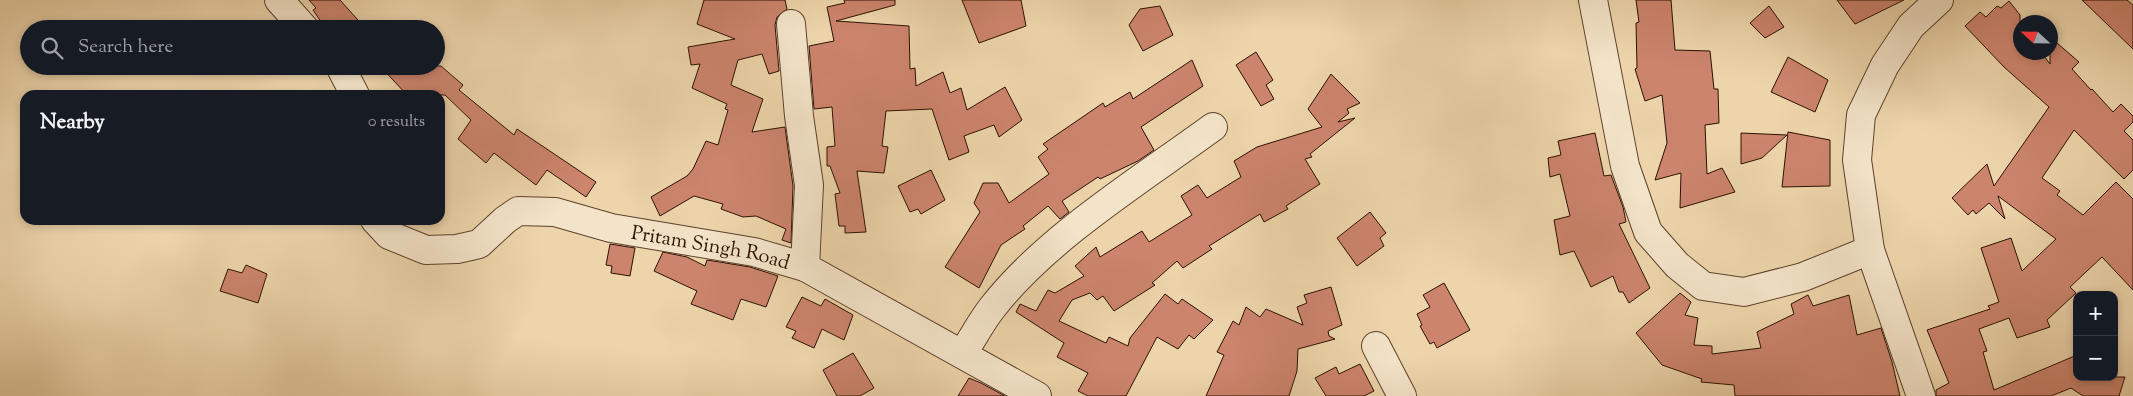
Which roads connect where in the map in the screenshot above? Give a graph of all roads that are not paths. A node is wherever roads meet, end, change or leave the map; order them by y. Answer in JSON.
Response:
{"nodes":[{"id":1,"x":279,"y":0,"type":"edge"},
{"id":2,"x":1593,"y":0,"type":"edge"},
{"id":3,"x":1939,"y":0,"type":"edge"},
{"id":4,"x":298,"y":20,"type":"edge"},
{"id":5,"x":791,"y":24,"type":"dead end"},
{"id":6,"x":345,"y":75,"type":"edge"},
{"id":7,"x":352,"y":90,"type":"edge"},
{"id":8,"x":1213,"y":127,"type":"dead end"},
{"id":9,"x":380,"y":225,"type":"edge"},
{"id":10,"x":1870,"y":250,"type":"junction"},
{"id":11,"x":806,"y":267,"type":"junction"},
{"id":12,"x":1376,"y":346,"type":"dead end"},
{"id":13,"x":963,"y":353,"type":"junction"},
{"id":14,"x":1037,"y":396,"type":"edge"},
{"id":15,"x":1402,"y":396,"type":"edge"},
{"id":16,"x":1921,"y":396,"type":"edge"}],
"edges":[{"from":1,"to":4,"type":"street"},
{"from":2,"to":10,"type":"street"},
{"from":3,"to":10,"type":"street"},
{"from":5,"to":11,"type":"street"},
{"from":6,"to":7,"type":"street"},
{"from":8,"to":13,"type":"street"},
{"from":9,"to":11,"type":"street","name":"Pritam Singh Road"},
{"from":10,"to":16,"type":"street"},
{"from":11,"to":13,"type":"street","name":"Pritam Singh Road"},
{"from":12,"to":15,"type":"street"},
{"from":13,"to":14,"type":"street","name":"Pritam Singh Road"}]}
